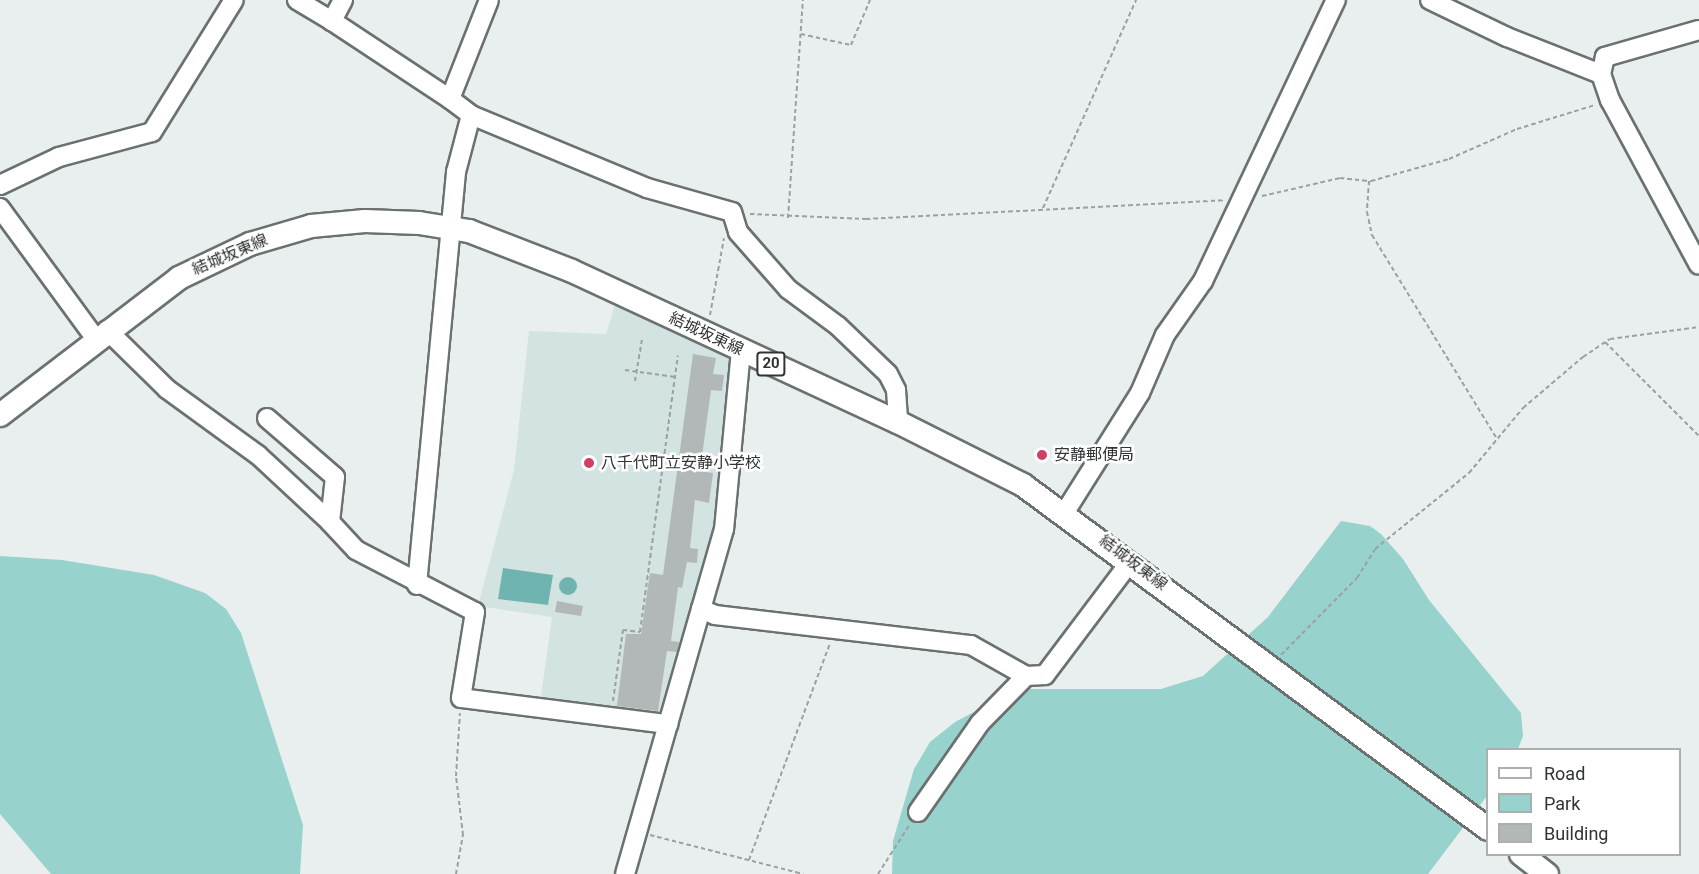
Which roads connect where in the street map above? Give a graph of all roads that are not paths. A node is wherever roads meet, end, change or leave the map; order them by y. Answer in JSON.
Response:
{"nodes":[{"id":1,"x":234,"y":0,"type":"edge"},
{"id":2,"x":297,"y":0,"type":"edge"},
{"id":3,"x":343,"y":0,"type":"edge"},
{"id":4,"x":489,"y":0,"type":"edge"},
{"id":5,"x":1336,"y":0,"type":"edge"},
{"id":6,"x":1430,"y":0,"type":"edge"},
{"id":7,"x":332,"y":21,"type":"junction"},
{"id":8,"x":1699,"y":30,"type":"edge"},
{"id":9,"x":1601,"y":74,"type":"junction"},
{"id":10,"x":450,"y":99,"type":"junction"},
{"id":11,"x":471,"y":115,"type":"junction"},
{"id":12,"x":0,"y":185,"type":"edge"},
{"id":13,"x":0,"y":208,"type":"edge"},
{"id":14,"x":453,"y":228,"type":"junction"},
{"id":15,"x":1699,"y":265,"type":"edge"},
{"id":16,"x":101,"y":335,"type":"junction"},
{"id":17,"x":741,"y":350,"type":"junction"},
{"id":18,"x":0,"y":415,"type":"edge"},
{"id":19,"x":267,"y":418,"type":"dead end"},
{"id":20,"x":898,"y":422,"type":"junction"},
{"id":21,"x":1065,"y":512,"type":"junction"},
{"id":22,"x":330,"y":522,"type":"junction"},
{"id":23,"x":1130,"y":562,"type":"junction"},
{"id":24,"x":417,"y":585,"type":"junction"},
{"id":25,"x":701,"y":609,"type":"junction"},
{"id":26,"x":1026,"y":676,"type":"junction"},
{"id":27,"x":668,"y":724,"type":"junction"},
{"id":28,"x":918,"y":812,"type":"road end"},
{"id":29,"x":1486,"y":828,"type":"edge"},
{"id":30,"x":1522,"y":856,"type":"edge"},
{"id":31,"x":625,"y":874,"type":"edge"},
{"id":32,"x":1547,"y":874,"type":"edge"}],
"edges":[{"from":1,"to":12,"type":"street"},
{"from":2,"to":7,"type":"street"},
{"from":3,"to":7,"type":"street"},
{"from":4,"to":10,"type":"street"},
{"from":5,"to":21,"type":"street"},
{"from":6,"to":9,"type":"street"},
{"from":7,"to":10,"type":"street"},
{"from":8,"to":9,"type":"street"},
{"from":9,"to":15,"type":"street"},
{"from":10,"to":11,"type":"street"},
{"from":11,"to":14,"type":"street"},
{"from":11,"to":20,"type":"street"},
{"from":13,"to":16,"type":"street"},
{"from":14,"to":16,"type":"main road","name":"結城坂東線","number":"20"},
{"from":14,"to":17,"type":"main road","name":"結城坂東線","number":"20"},
{"from":14,"to":24,"type":"street"},
{"from":16,"to":18,"type":"main road","name":"結城坂東線","number":"20"},
{"from":16,"to":22,"type":"street"},
{"from":17,"to":20,"type":"main road","name":"結城坂東線","number":"20"},
{"from":17,"to":25,"type":"street"},
{"from":19,"to":22,"type":"street"},
{"from":20,"to":21,"type":"main road","name":"結城坂東線","number":"20"},
{"from":21,"to":23,"type":"main road","name":"結城坂東線","number":"20"},
{"from":22,"to":24,"type":"street"},
{"from":23,"to":26,"type":"street"},
{"from":23,"to":29,"type":"main road","name":"結城坂東線","number":"20"},
{"from":24,"to":27,"type":"street"},
{"from":25,"to":26,"type":"street"},
{"from":25,"to":27,"type":"street"},
{"from":26,"to":28,"type":"street"},
{"from":27,"to":31,"type":"street"},
{"from":30,"to":32,"type":"main road"}]}
